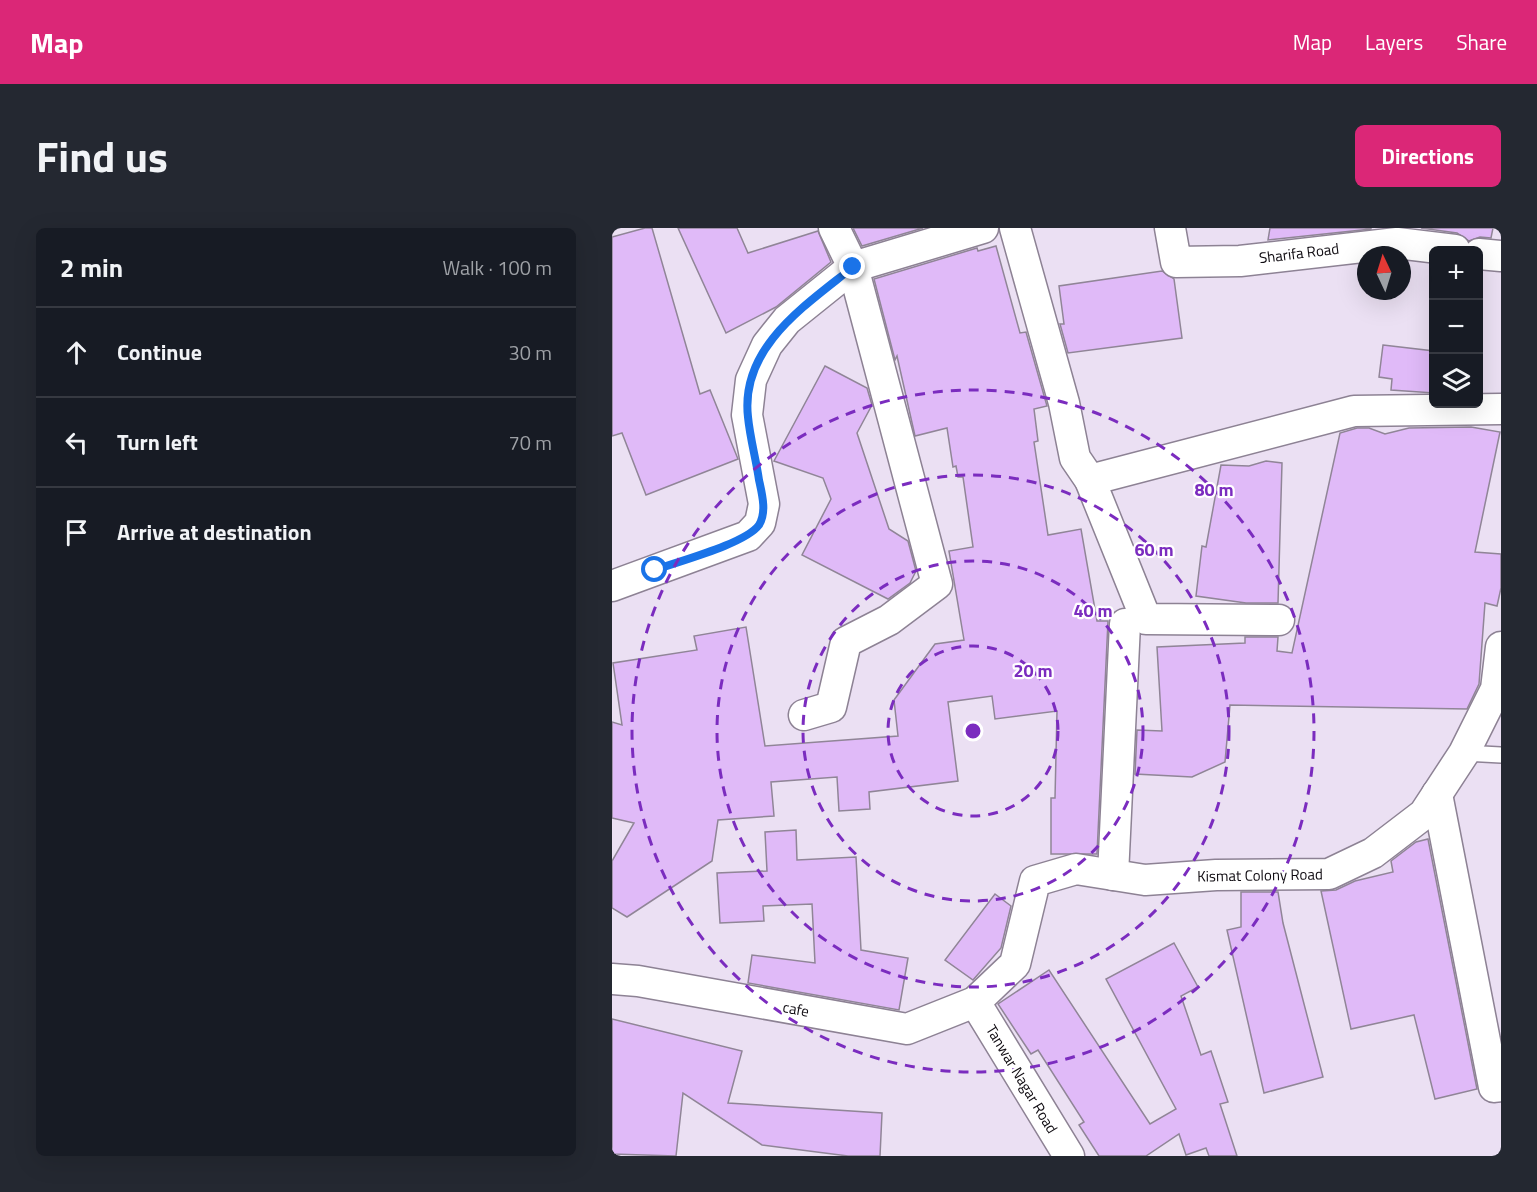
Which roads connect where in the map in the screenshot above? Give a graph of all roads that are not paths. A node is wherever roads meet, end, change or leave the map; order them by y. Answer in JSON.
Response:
{"nodes":[{"id":1,"x":834,"y":228,"type":"edge"},
{"id":2,"x":983,"y":228,"type":"edge"},
{"id":3,"x":1015,"y":228,"type":"edge"},
{"id":4,"x":1170,"y":228,"type":"edge"},
{"id":5,"x":1429,"y":247,"type":"edge"},
{"id":6,"x":1483,"y":254,"type":"edge"},
{"id":7,"x":1501,"y":256,"type":"edge"},
{"id":8,"x":853,"y":267,"type":"junction"},
{"id":9,"x":1501,"y":409,"type":"edge"},
{"id":10,"x":1090,"y":480,"type":"junction"},
{"id":11,"x":612,"y":586,"type":"edge"},
{"id":12,"x":1279,"y":620,"type":"dead end"},
{"id":13,"x":1125,"y":624,"type":"dead end"},
{"id":14,"x":1501,"y":647,"type":"edge"},
{"id":15,"x":804,"y":715,"type":"dead end"},
{"id":16,"x":1464,"y":753,"type":"junction"},
{"id":17,"x":1501,"y":755,"type":"edge"},
{"id":18,"x":1437,"y":794,"type":"junction"},
{"id":19,"x":1113,"y":875,"type":"junction"},
{"id":20,"x":612,"y":979,"type":"edge"},
{"id":21,"x":975,"y":1002,"type":"junction"},
{"id":22,"x":1501,"y":1086,"type":"edge"},
{"id":23,"x":1069,"y":1156,"type":"edge"}],
"edges":[{"from":1,"to":8,"type":"street"},
{"from":2,"to":8,"type":"street"},
{"from":3,"to":10,"type":"street"},
{"from":4,"to":5,"type":"street","name":"Sharifa Road"},
{"from":6,"to":7,"type":"street"},
{"from":8,"to":11,"type":"street"},
{"from":8,"to":15,"type":"street"},
{"from":9,"to":10,"type":"street"},
{"from":10,"to":12,"type":"street"},
{"from":13,"to":19,"type":"street"},
{"from":14,"to":16,"type":"street","name":"Kismat Colony Road"},
{"from":16,"to":17,"type":"lane"},
{"from":16,"to":18,"type":"street","name":"Kismat Colony Road"},
{"from":18,"to":19,"type":"street","name":"Kismat Colony Road"},
{"from":18,"to":22,"type":"street"},
{"from":19,"to":21,"type":"street","name":"Kismat Colony Road"},
{"from":20,"to":21,"type":"street","name":"cafe"},
{"from":21,"to":23,"type":"street","name":"Tanwar Nagar Road"}]}
